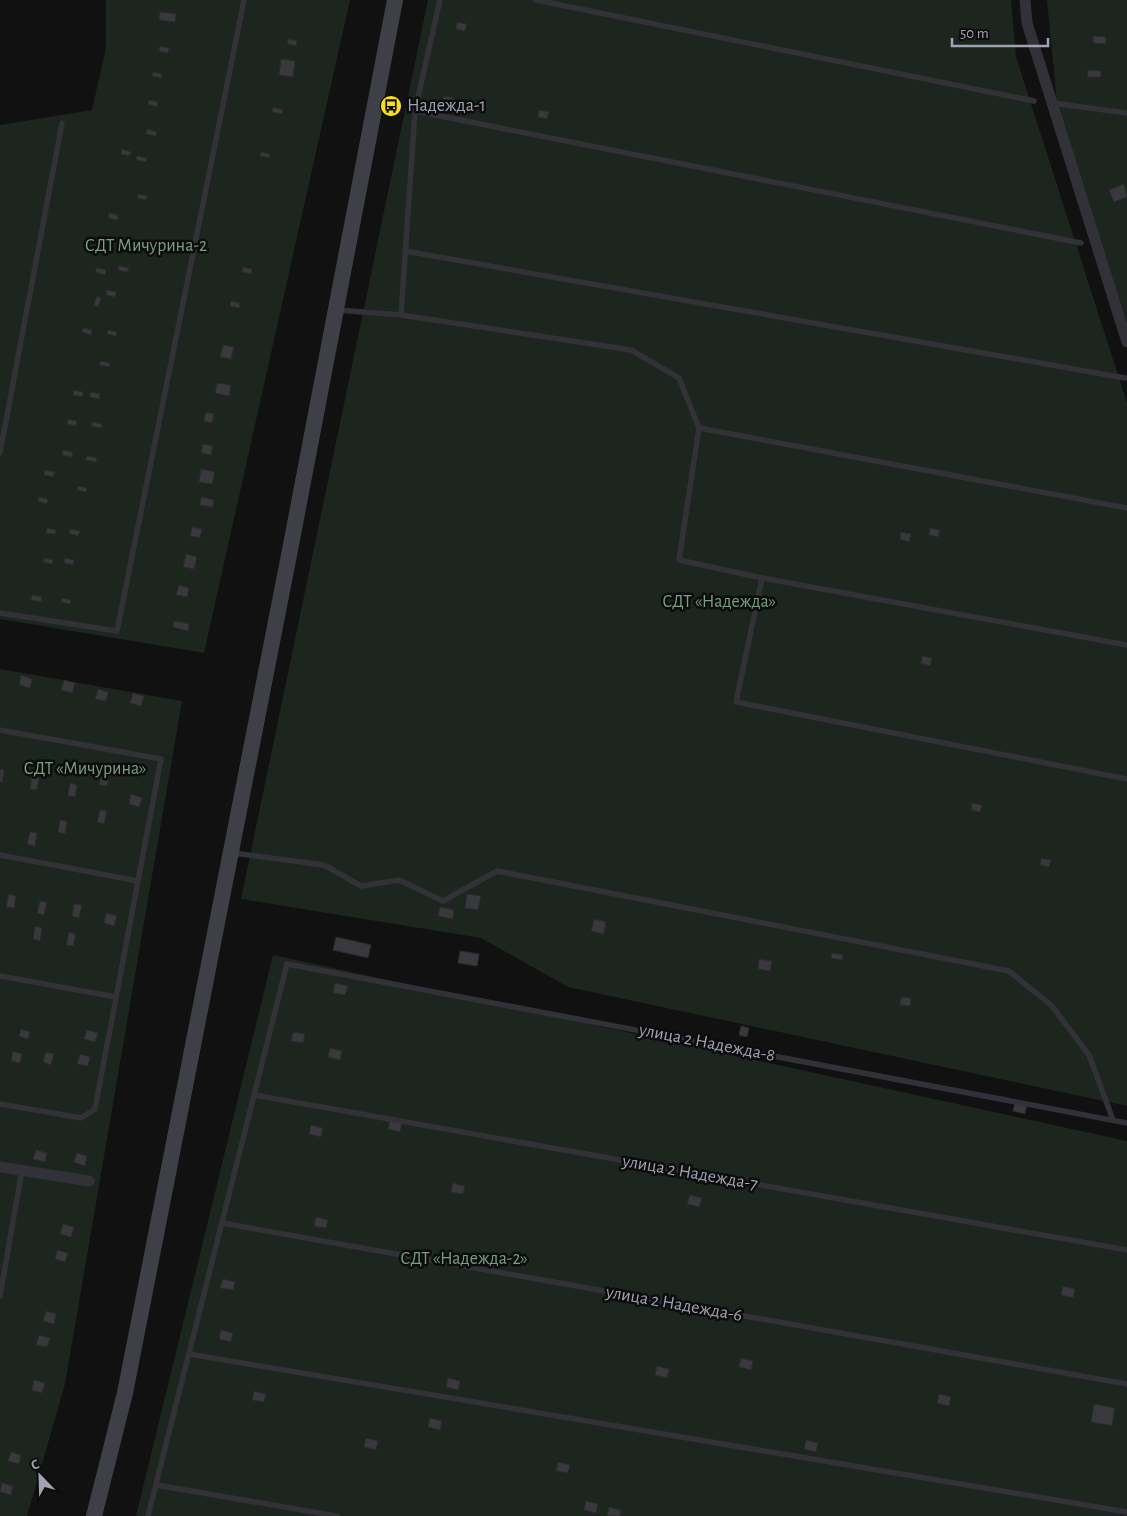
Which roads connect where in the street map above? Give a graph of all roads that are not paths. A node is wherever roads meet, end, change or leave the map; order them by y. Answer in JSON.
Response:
{"nodes":[{"id":1,"x":244,"y":0,"type":"edge"},
{"id":2,"x":395,"y":0,"type":"edge"},
{"id":3,"x":440,"y":0,"type":"edge"},
{"id":4,"x":536,"y":0,"type":"edge"},
{"id":5,"x":1025,"y":0,"type":"edge"},
{"id":6,"x":1034,"y":101,"type":"dead end"},
{"id":7,"x":1052,"y":103,"type":"junction"},
{"id":8,"x":415,"y":111,"type":"junction"},
{"id":9,"x":1127,"y":113,"type":"edge"},
{"id":10,"x":62,"y":122,"type":"dead end"},
{"id":11,"x":1081,"y":243,"type":"dead end"},
{"id":12,"x":405,"y":250,"type":"junction"},
{"id":13,"x":335,"y":310,"type":"junction"},
{"id":14,"x":401,"y":315,"type":"junction"},
{"id":15,"x":1127,"y":342,"type":"edge"},
{"id":16,"x":1125,"y":378,"type":"dead end"},
{"id":17,"x":699,"y":428,"type":"junction"},
{"id":18,"x":0,"y":453,"type":"edge"},
{"id":19,"x":1127,"y":508,"type":"edge"},
{"id":20,"x":762,"y":578,"type":"junction"},
{"id":21,"x":0,"y":613,"type":"edge"},
{"id":22,"x":1127,"y":645,"type":"edge"},
{"id":23,"x":0,"y":730,"type":"edge"},
{"id":24,"x":1127,"y":779,"type":"edge"},
{"id":25,"x":231,"y":852,"type":"junction"},
{"id":26,"x":0,"y":856,"type":"edge"},
{"id":27,"x":138,"y":881,"type":"junction"},
{"id":28,"x":0,"y":976,"type":"edge"},
{"id":29,"x":116,"y":997,"type":"junction"},
{"id":30,"x":254,"y":1095,"type":"junction"},
{"id":31,"x":0,"y":1104,"type":"edge"},
{"id":32,"x":1113,"y":1120,"type":"junction"},
{"id":33,"x":1127,"y":1122,"type":"edge"},
{"id":34,"x":0,"y":1167,"type":"edge"},
{"id":35,"x":22,"y":1170,"type":"junction"},
{"id":36,"x":89,"y":1181,"type":"dead end"},
{"id":37,"x":222,"y":1223,"type":"junction"},
{"id":38,"x":1127,"y":1250,"type":"edge"},
{"id":39,"x":0,"y":1296,"type":"edge"},
{"id":40,"x":189,"y":1354,"type":"junction"},
{"id":41,"x":1127,"y":1384,"type":"edge"},
{"id":42,"x":156,"y":1485,"type":"junction"},
{"id":43,"x":1127,"y":1512,"type":"edge"},
{"id":44,"x":94,"y":1516,"type":"edge"},
{"id":45,"x":148,"y":1516,"type":"edge"},
{"id":46,"x":337,"y":1516,"type":"edge"}],
"edges":[{"from":1,"to":21,"type":"lane"},
{"from":2,"to":13,"type":"street"},
{"from":3,"to":8,"type":"lane"},
{"from":4,"to":6,"type":"lane"},
{"from":5,"to":7,"type":"street"},
{"from":7,"to":9,"type":"lane"},
{"from":7,"to":15,"type":"street"},
{"from":8,"to":11,"type":"lane"},
{"from":8,"to":12,"type":"lane"},
{"from":10,"to":18,"type":"lane"},
{"from":12,"to":14,"type":"lane"},
{"from":12,"to":16,"type":"lane"},
{"from":13,"to":14,"type":"lane"},
{"from":13,"to":25,"type":"street"},
{"from":14,"to":17,"type":"lane"},
{"from":17,"to":19,"type":"lane"},
{"from":17,"to":20,"type":"lane"},
{"from":20,"to":22,"type":"lane"},
{"from":20,"to":24,"type":"lane"},
{"from":23,"to":27,"type":"lane"},
{"from":25,"to":32,"type":"lane"},
{"from":25,"to":44,"type":"street"},
{"from":26,"to":27,"type":"lane"},
{"from":27,"to":29,"type":"lane"},
{"from":28,"to":29,"type":"lane"},
{"from":29,"to":31,"type":"lane"},
{"from":30,"to":32,"type":"lane","name":"улица 2 Надежда-8"},
{"from":30,"to":37,"type":"lane"},
{"from":30,"to":38,"type":"lane","name":"улица 2 Надежда-7"},
{"from":32,"to":33,"type":"lane","name":"улица 2 Надежда-8"},
{"from":34,"to":35,"type":"street"},
{"from":35,"to":36,"type":"street"},
{"from":35,"to":39,"type":"lane"},
{"from":37,"to":40,"type":"lane"},
{"from":37,"to":41,"type":"lane","name":"улица 2 Надежда-6"},
{"from":40,"to":42,"type":"lane"},
{"from":40,"to":43,"type":"lane"},
{"from":42,"to":45,"type":"lane"},
{"from":42,"to":46,"type":"lane"}]}
